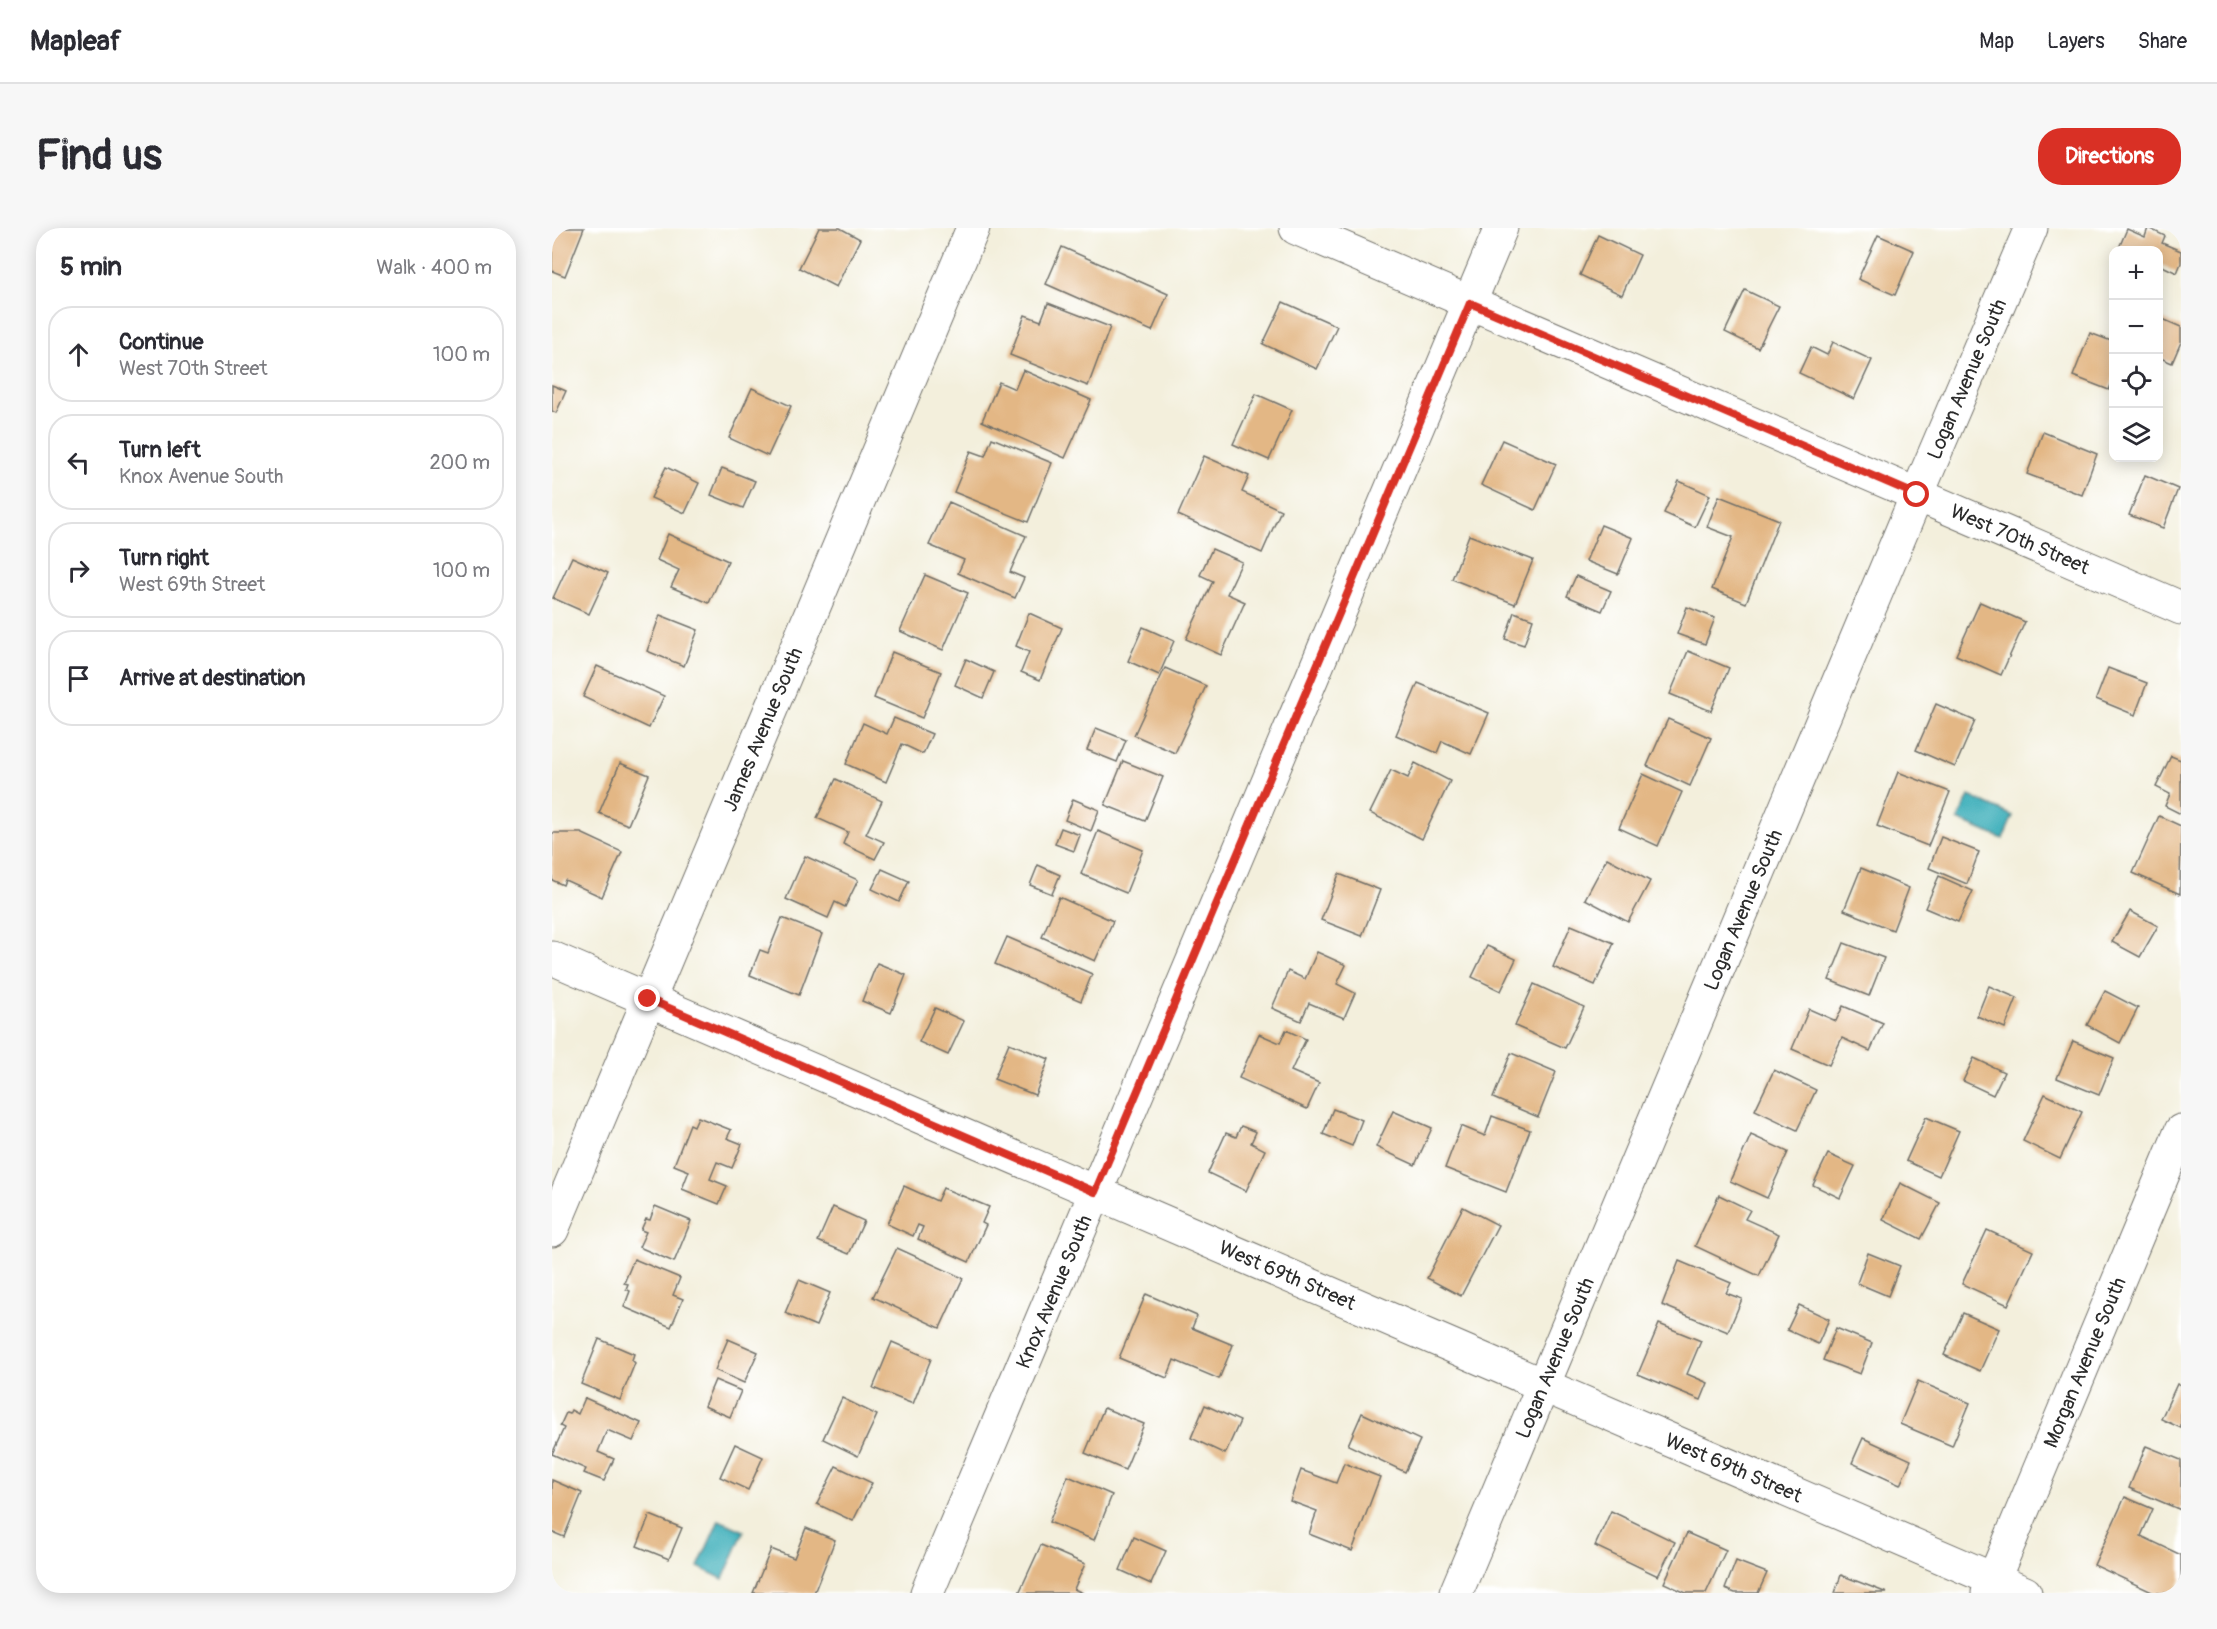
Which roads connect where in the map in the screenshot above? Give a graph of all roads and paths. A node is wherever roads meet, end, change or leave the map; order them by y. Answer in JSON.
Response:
{"nodes":[{"id":1,"x":973,"y":228,"type":"edge"},
{"id":2,"x":1296,"y":228,"type":"edge"},
{"id":3,"x":1502,"y":228,"type":"edge"},
{"id":4,"x":2031,"y":228,"type":"edge"},
{"id":5,"x":1470,"y":303,"type":"junction"},
{"id":6,"x":1917,"y":495,"type":"junction"},
{"id":7,"x":2181,"y":608,"type":"edge"},
{"id":8,"x":552,"y":958,"type":"edge"},
{"id":9,"x":648,"y":999,"type":"junction"},
{"id":10,"x":2181,"y":1131,"type":"edge"},
{"id":11,"x":1095,"y":1192,"type":"junction"},
{"id":12,"x":552,"y":1230,"type":"edge"},
{"id":13,"x":1543,"y":1386,"type":"junction"},
{"id":14,"x":1991,"y":1586,"type":"edge"},
{"id":15,"x":927,"y":1593,"type":"edge"},
{"id":16,"x":1456,"y":1593,"type":"edge"},
{"id":17,"x":2025,"y":1593,"type":"edge"}],
"edges":[{"from":1,"to":9,"type":"street","name":"James Avenue South"},
{"from":2,"to":5,"type":"street","name":"West 70th Street"},
{"from":3,"to":5,"type":"street","name":"Knox Avenue South"},
{"from":4,"to":6,"type":"street","name":"Logan Avenue South"},
{"from":5,"to":6,"type":"street","name":"West 70th Street"},
{"from":5,"to":11,"type":"street","name":"Knox Avenue South"},
{"from":6,"to":7,"type":"street","name":"West 70th Street"},
{"from":6,"to":13,"type":"street","name":"Logan Avenue South"},
{"from":8,"to":9,"type":"street","name":"West 69th Street"},
{"from":9,"to":11,"type":"street","name":"West 69th Street"},
{"from":9,"to":12,"type":"street","name":"James Avenue South"},
{"from":10,"to":14,"type":"street","name":"Morgan Avenue South"},
{"from":11,"to":13,"type":"street","name":"West 69th Street"},
{"from":11,"to":15,"type":"street","name":"Knox Avenue South"},
{"from":13,"to":14,"type":"street","name":"West 69th Street"},
{"from":13,"to":16,"type":"street","name":"Logan Avenue South"},
{"from":14,"to":17,"type":"street","name":"West 69th Street"}]}
